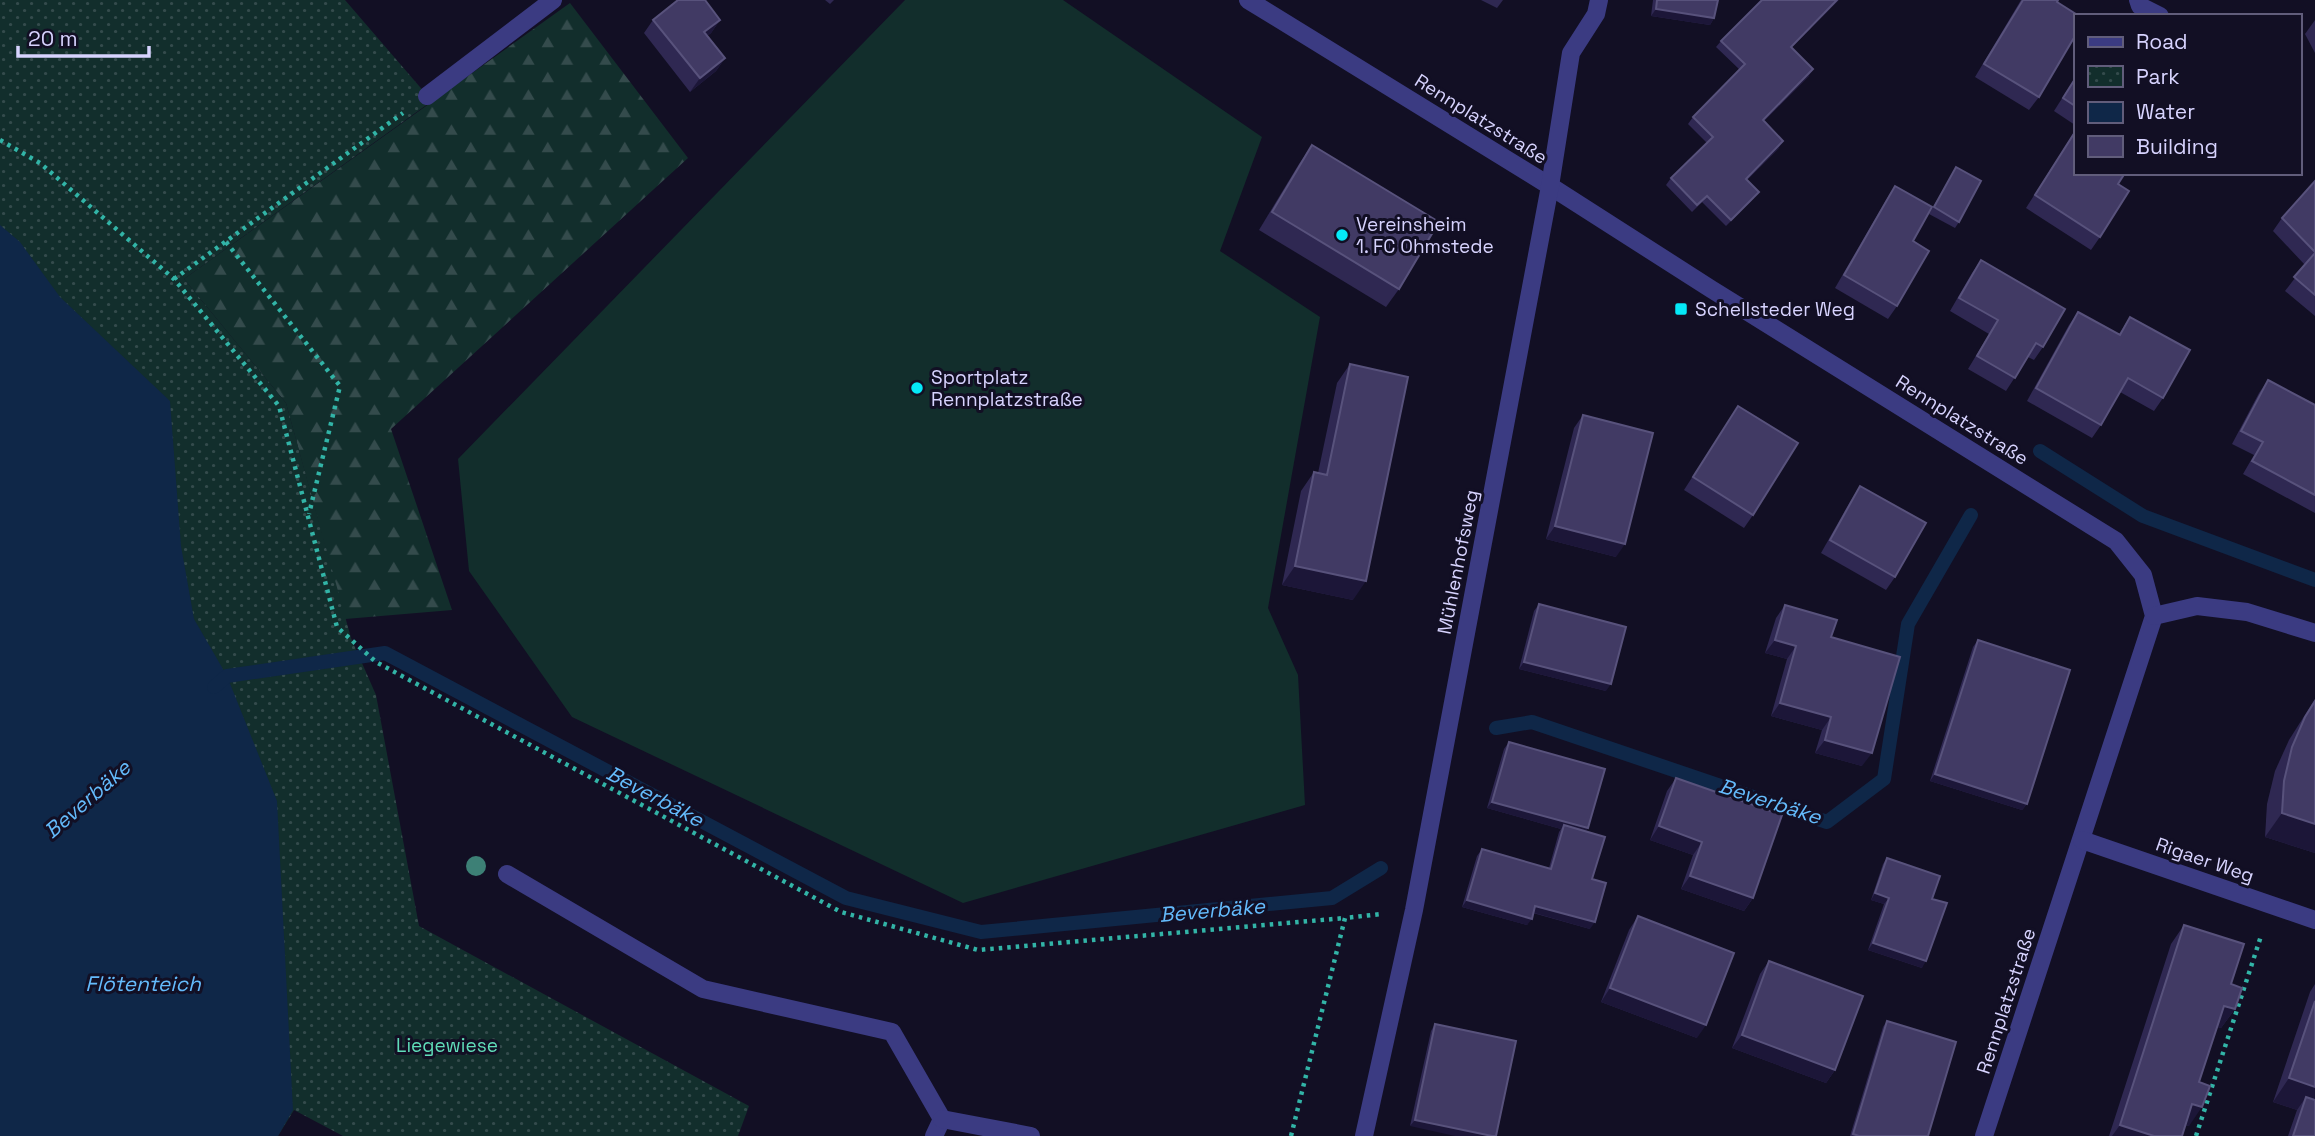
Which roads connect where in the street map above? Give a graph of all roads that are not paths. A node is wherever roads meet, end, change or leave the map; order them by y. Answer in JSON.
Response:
{"nodes":[{"id":1,"x":554,"y":0,"type":"edge"},
{"id":2,"x":1248,"y":0,"type":"edge"},
{"id":3,"x":1599,"y":0,"type":"edge"},
{"id":4,"x":2138,"y":0,"type":"edge"},
{"id":5,"x":2156,"y":14,"type":"edge"},
{"id":6,"x":427,"y":96,"type":"road end"},
{"id":7,"x":1550,"y":186,"type":"junction"},
{"id":8,"x":2154,"y":616,"type":"junction"},
{"id":9,"x":2315,"y":633,"type":"edge"},
{"id":10,"x":2082,"y":840,"type":"junction"},
{"id":11,"x":507,"y":874,"type":"dead end"},
{"id":12,"x":2315,"y":920,"type":"edge"},
{"id":13,"x":942,"y":1119,"type":"junction"},
{"id":14,"x":934,"y":1136,"type":"edge"},
{"id":15,"x":1031,"y":1136,"type":"edge"},
{"id":16,"x":1364,"y":1136,"type":"edge"},
{"id":17,"x":1984,"y":1136,"type":"edge"}],
"edges":[{"from":1,"to":6,"type":"street"},
{"from":2,"to":7,"type":"street","name":"Rennplatzstraße"},
{"from":3,"to":7,"type":"street","name":"Mühlenhofsweg"},
{"from":4,"to":5,"type":"street"},
{"from":7,"to":8,"type":"street","name":"Rennplatzstraße"},
{"from":7,"to":16,"type":"street","name":"Mühlenhofsweg"},
{"from":8,"to":9,"type":"street"},
{"from":8,"to":10,"type":"street","name":"Rennplatzstraße"},
{"from":10,"to":12,"type":"street","name":"Rigaer Weg"},
{"from":10,"to":17,"type":"street","name":"Rennplatzstraße"},
{"from":11,"to":13,"type":"street"},
{"from":13,"to":14,"type":"street"},
{"from":13,"to":15,"type":"street"}]}
